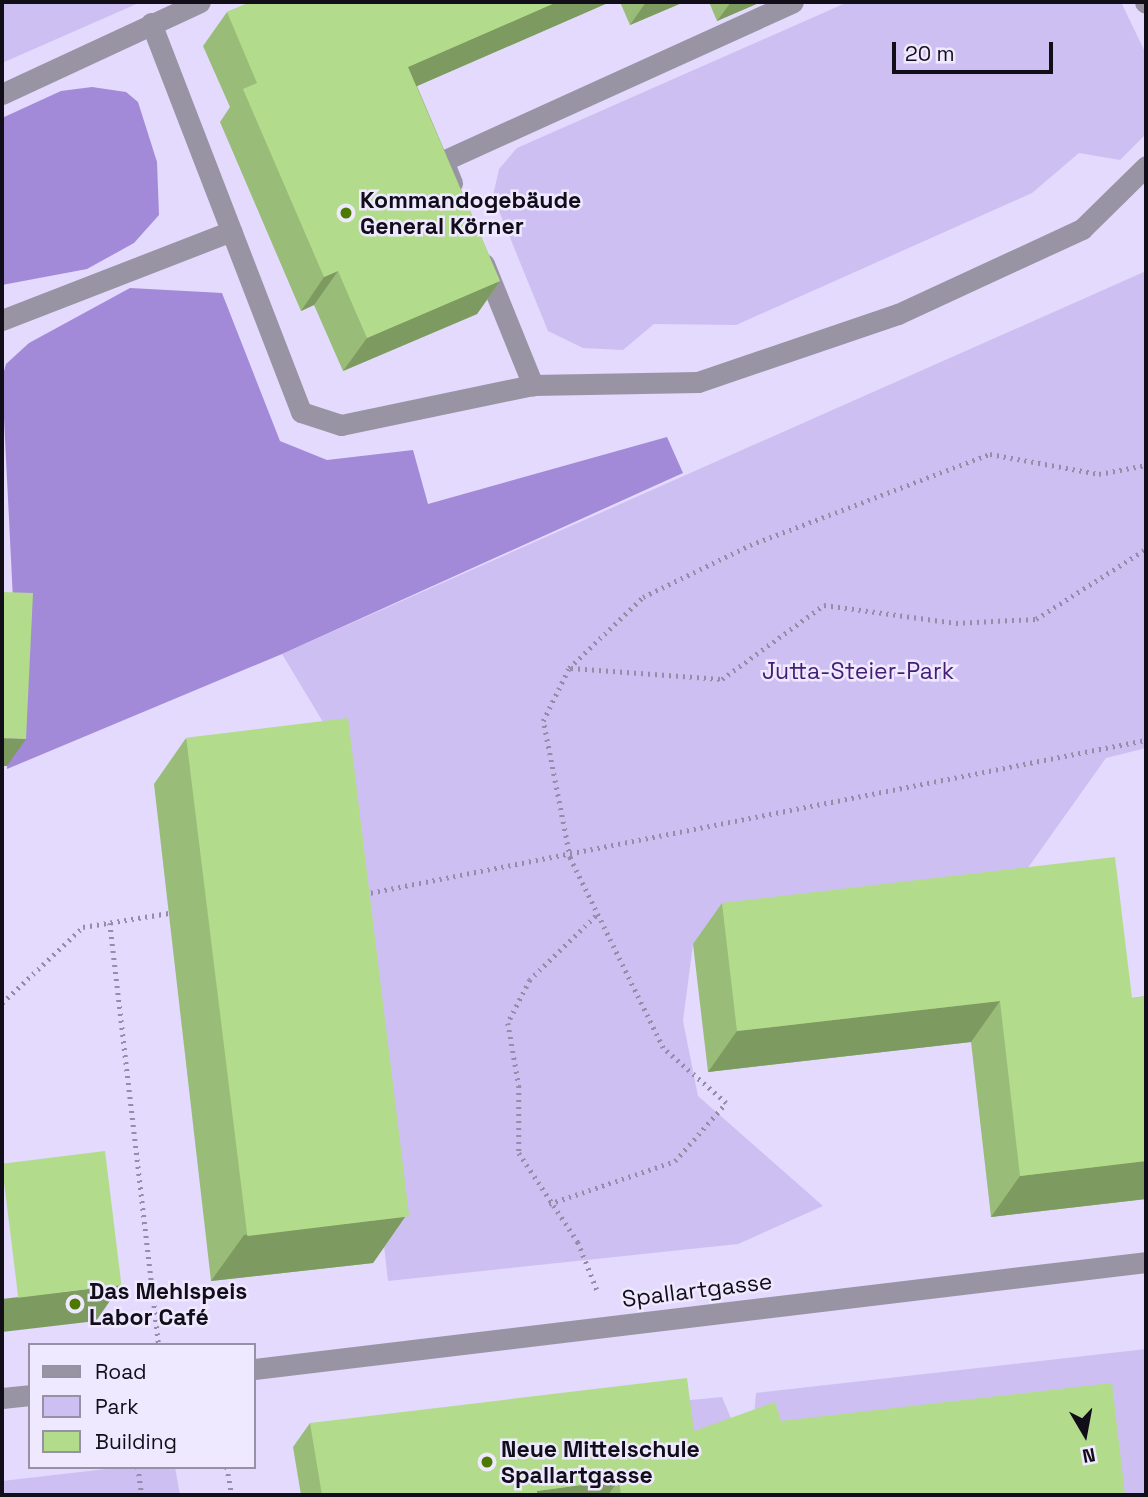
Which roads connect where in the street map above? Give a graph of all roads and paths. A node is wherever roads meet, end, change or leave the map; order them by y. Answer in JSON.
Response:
{"nodes":[{"id":1,"x":200,"y":2,"type":"edge"},
{"id":2,"x":793,"y":2,"type":"edge"},
{"id":3,"x":151,"y":23,"type":"junction"},
{"id":4,"x":2,"y":94,"type":"edge"},
{"id":5,"x":1146,"y":166,"type":"edge"},
{"id":6,"x":463,"y":211,"type":"edge"},
{"id":7,"x":231,"y":231,"type":"junction"},
{"id":8,"x":478,"y":248,"type":"edge"},
{"id":9,"x":2,"y":320,"type":"edge"},
{"id":10,"x":533,"y":385,"type":"junction"},
{"id":11,"x":1146,"y":465,"type":"edge"},
{"id":12,"x":1146,"y":549,"type":"edge"},
{"id":13,"x":569,"y":668,"type":"junction"},
{"id":14,"x":1146,"y":740,"type":"edge"},
{"id":15,"x":570,"y":858,"type":"junction"},
{"id":16,"x":358,"y":895,"type":"edge"},
{"id":17,"x":169,"y":913,"type":"dead end"},
{"id":18,"x":596,"y":916,"type":"junction"},
{"id":19,"x":110,"y":923,"type":"junction"},
{"id":20,"x":2,"y":1003,"type":"edge"},
{"id":21,"x":549,"y":1204,"type":"junction"},
{"id":22,"x":1146,"y":1262,"type":"edge"},
{"id":23,"x":612,"y":1326,"type":"junction"},
{"id":24,"x":159,"y":1343,"type":"edge"},
{"id":25,"x":256,"y":1369,"type":"edge"},
{"id":26,"x":28,"y":1395,"type":"edge"},
{"id":27,"x":2,"y":1398,"type":"edge"},
{"id":28,"x":138,"y":1469,"type":"edge"},
{"id":29,"x":227,"y":1469,"type":"edge"},
{"id":30,"x":142,"y":1495,"type":"edge"},
{"id":31,"x":232,"y":1495,"type":"edge"}],
"edges":[{"from":1,"to":3,"type":"street"},
{"from":2,"to":6,"type":"street"},
{"from":3,"to":4,"type":"street"},
{"from":3,"to":7,"type":"street"},
{"from":5,"to":10,"type":"street"},
{"from":7,"to":9,"type":"street"},
{"from":7,"to":10,"type":"street"},
{"from":8,"to":10,"type":"street"},
{"from":11,"to":13,"type":"path"},
{"from":12,"to":13,"type":"path"},
{"from":13,"to":15,"type":"path"},
{"from":14,"to":15,"type":"path"},
{"from":15,"to":16,"type":"path"},
{"from":15,"to":18,"type":"path"},
{"from":17,"to":19,"type":"path"},
{"from":18,"to":21,"type":"path"},
{"from":18,"to":21,"type":"path"},
{"from":19,"to":20,"type":"path"},
{"from":19,"to":24,"type":"path"},
{"from":21,"to":23,"type":"path"},
{"from":22,"to":23,"type":"street","name":"Spallartgasse"},
{"from":23,"to":25,"type":"street","name":"Spallartgasse"},
{"from":26,"to":27,"type":"street"},
{"from":28,"to":30,"type":"path"},
{"from":29,"to":31,"type":"path"}]}
